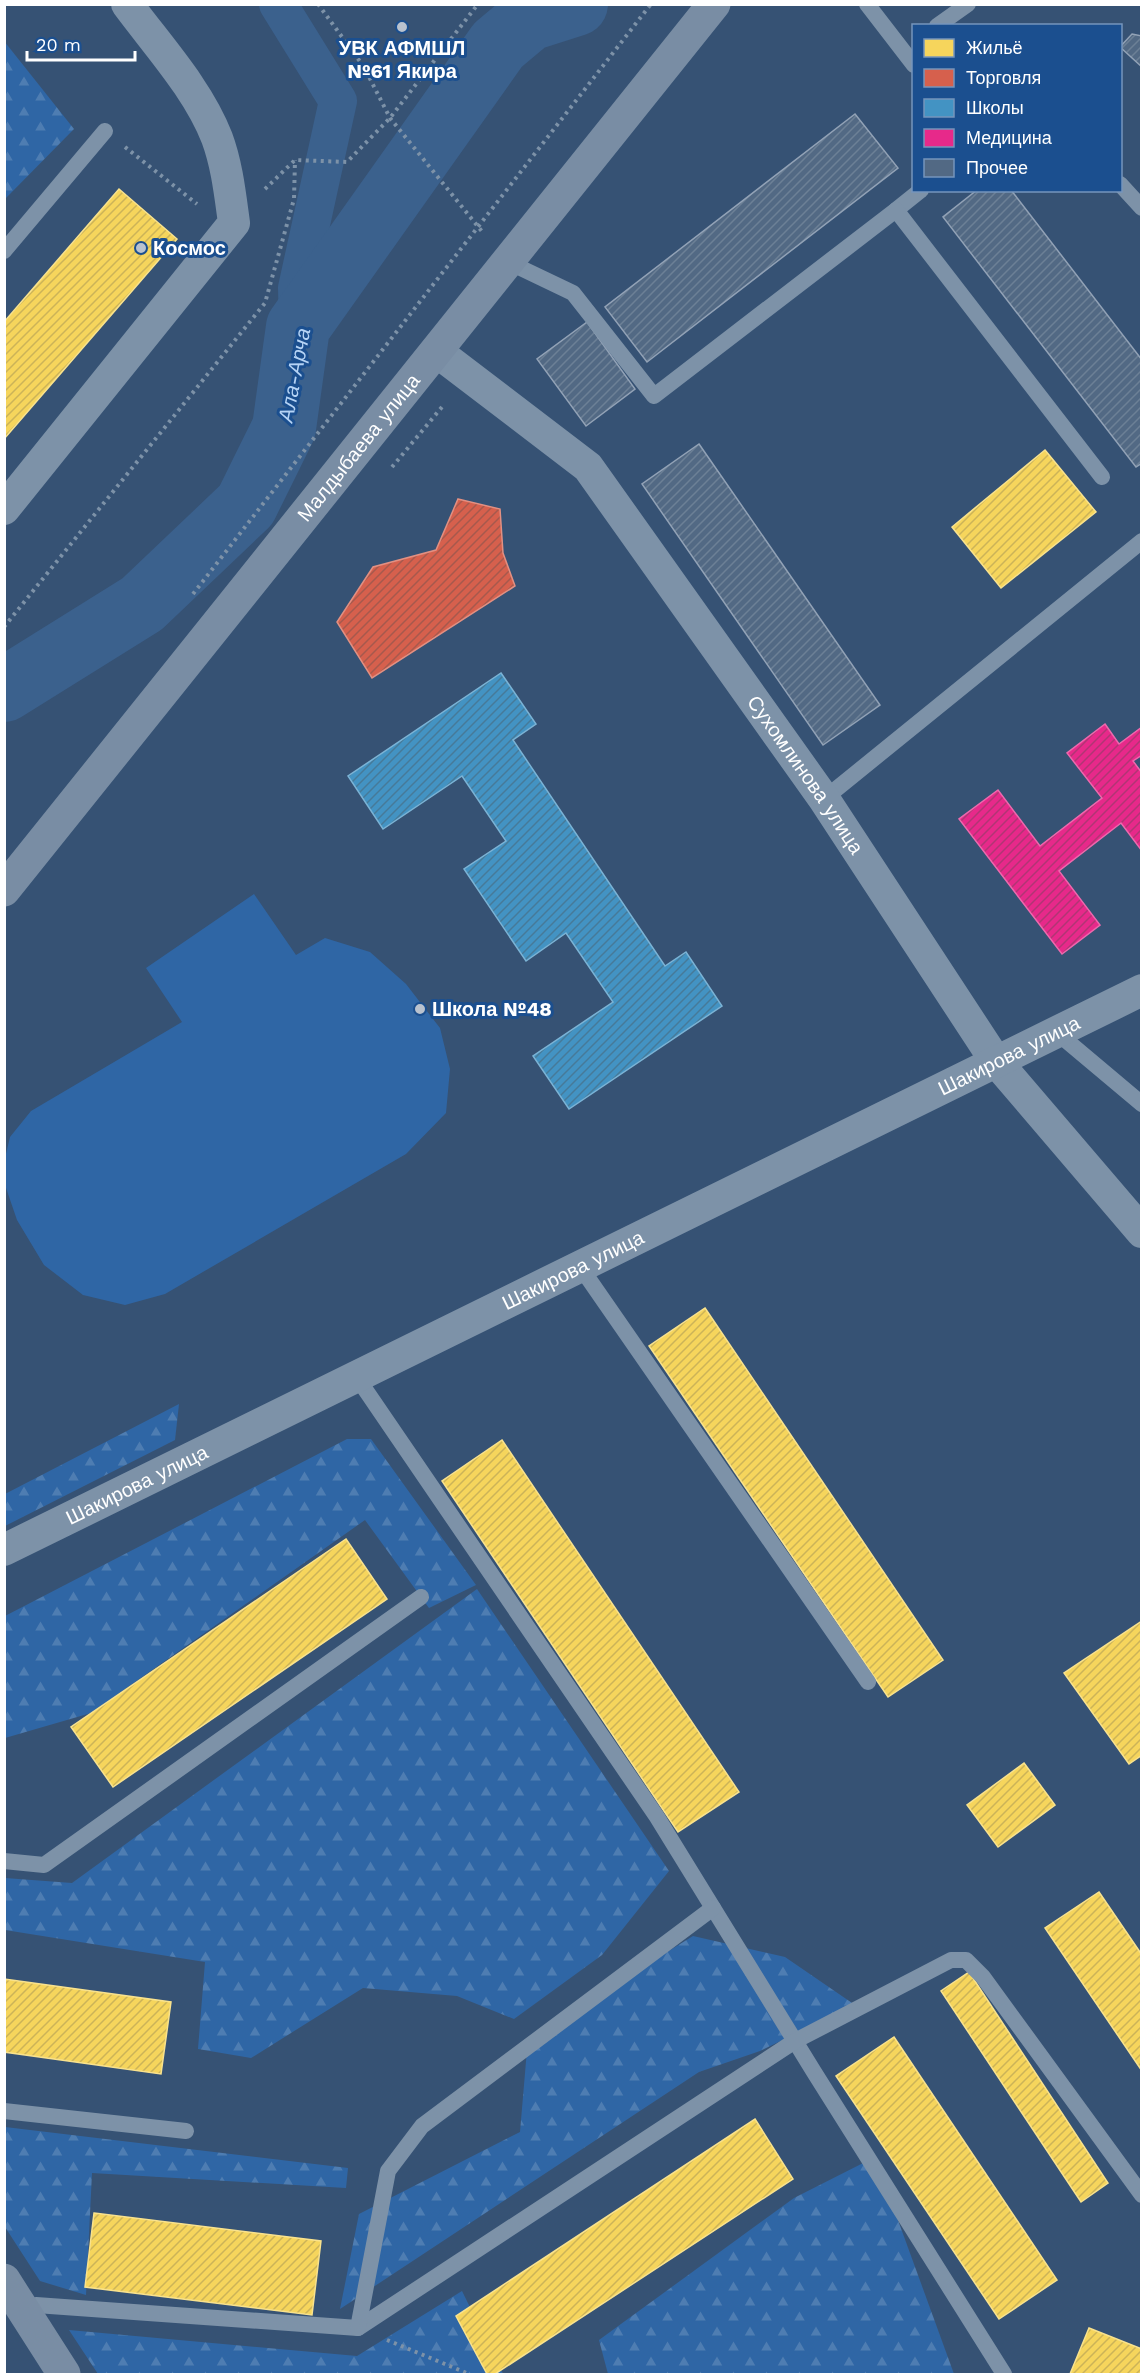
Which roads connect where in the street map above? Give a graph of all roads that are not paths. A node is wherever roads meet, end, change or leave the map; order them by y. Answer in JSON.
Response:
{"nodes":[{"id":1,"x":127,"y":4,"type":"edge"},
{"id":2,"x":714,"y":4,"type":"edge"},
{"id":3,"x":867,"y":4,"type":"edge"},
{"id":4,"x":968,"y":4,"type":"edge"},
{"id":5,"x":941,"y":24,"type":"edge"},
{"id":6,"x":908,"y":46,"type":"edge"},
{"id":7,"x":105,"y":131,"type":"road end"},
{"id":8,"x":1122,"y":186,"type":"edge"},
{"id":9,"x":918,"y":192,"type":"edge"},
{"id":10,"x":1142,"y":208,"type":"edge"},
{"id":11,"x":896,"y":210,"type":"junction"},
{"id":12,"x":4,"y":251,"type":"edge"},
{"id":13,"x":508,"y":262,"type":"junction"},
{"id":14,"x":436,"y":351,"type":"junction"},
{"id":15,"x":1102,"y":477,"type":"dead end"},
{"id":16,"x":4,"y":509,"type":"edge"},
{"id":17,"x":1142,"y":541,"type":"edge"},
{"id":18,"x":824,"y":799,"type":"junction"},
{"id":19,"x":4,"y":890,"type":"edge"},
{"id":20,"x":1142,"y":990,"type":"edge"},
{"id":21,"x":1054,"y":1031,"type":"junction"},
{"id":22,"x":995,"y":1060,"type":"junction"},
{"id":23,"x":1142,"y":1104,"type":"edge"},
{"id":24,"x":1142,"y":1232,"type":"edge"},
{"id":25,"x":579,"y":1265,"type":"junction"},
{"id":26,"x":356,"y":1376,"type":"junction"},
{"id":27,"x":4,"y":1550,"type":"edge"},
{"id":28,"x":421,"y":1597,"type":"dead end"},
{"id":29,"x":868,"y":1682,"type":"dead end"},
{"id":30,"x":4,"y":1861,"type":"edge"},
{"id":31,"x":713,"y":1908,"type":"junction"},
{"id":32,"x":795,"y":2041,"type":"junction"},
{"id":33,"x":4,"y":2111,"type":"edge"},
{"id":34,"x":186,"y":2131,"type":"dead end"},
{"id":35,"x":1142,"y":2195,"type":"edge"},
{"id":36,"x":4,"y":2280,"type":"edge"},
{"id":37,"x":24,"y":2309,"type":"junction"},
{"id":38,"x":358,"y":2328,"type":"junction"},
{"id":39,"x":64,"y":2374,"type":"edge"},
{"id":40,"x":1004,"y":2374,"type":"edge"}],
"edges":[{"from":1,"to":16,"type":"street"},
{"from":2,"to":13,"type":"street","name":"Малдыбаева улица"},
{"from":3,"to":6,"type":"lane"},
{"from":4,"to":5,"type":"lane"},
{"from":7,"to":12,"type":"lane"},
{"from":8,"to":10,"type":"lane"},
{"from":9,"to":11,"type":"lane"},
{"from":11,"to":13,"type":"lane"},
{"from":11,"to":15,"type":"lane"},
{"from":13,"to":14,"type":"street","name":"Малдыбаева улица"},
{"from":14,"to":18,"type":"street","name":"Сухомлинова улица"},
{"from":14,"to":19,"type":"street","name":"Малдыбаева улица"},
{"from":17,"to":18,"type":"lane"},
{"from":18,"to":22,"type":"street","name":"Сухомлинова улица"},
{"from":20,"to":21,"type":"street","name":"Шакирова улица"},
{"from":21,"to":22,"type":"street","name":"Шакирова улица"},
{"from":21,"to":23,"type":"lane"},
{"from":22,"to":24,"type":"street","name":"Сухомлинова улица"},
{"from":22,"to":25,"type":"street","name":"Шакирова улица"},
{"from":25,"to":26,"type":"street","name":"Шакирова улица"},
{"from":25,"to":29,"type":"lane"},
{"from":26,"to":27,"type":"street","name":"Шакирова улица"},
{"from":26,"to":31,"type":"lane"},
{"from":28,"to":30,"type":"lane"},
{"from":31,"to":32,"type":"lane"},
{"from":31,"to":38,"type":"lane"},
{"from":32,"to":35,"type":"lane"},
{"from":32,"to":38,"type":"lane"},
{"from":32,"to":40,"type":"lane"},
{"from":33,"to":34,"type":"lane"},
{"from":36,"to":37,"type":"street"},
{"from":37,"to":38,"type":"lane"},
{"from":37,"to":39,"type":"street"}]}
